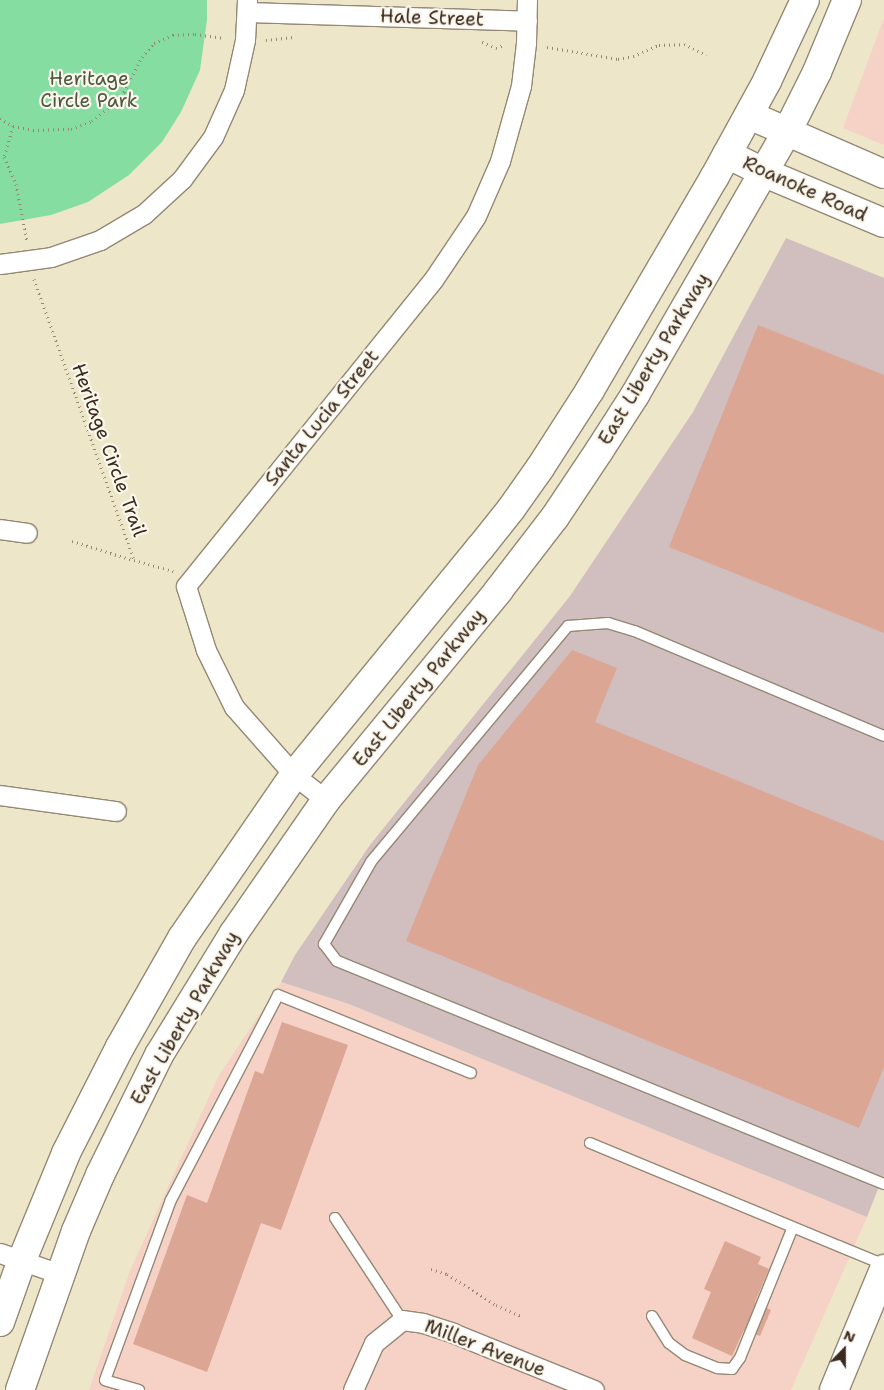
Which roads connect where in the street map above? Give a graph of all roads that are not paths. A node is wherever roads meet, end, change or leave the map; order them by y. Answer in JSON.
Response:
{"nodes":[{"id":1,"x":527,"y":0,"type":"edge"},
{"id":2,"x":805,"y":0,"type":"edge"},
{"id":3,"x":847,"y":0,"type":"edge"},
{"id":4,"x":247,"y":6,"type":"edge"},
{"id":5,"x":527,"y":21,"type":"junction"},
{"id":6,"x":749,"y":115,"type":"junction"},
{"id":7,"x":787,"y":132,"type":"junction"},
{"id":8,"x":727,"y":154,"type":"junction"},
{"id":9,"x":764,"y":173,"type":"junction"},
{"id":10,"x":884,"y":174,"type":"edge"},
{"id":11,"x":884,"y":223,"type":"edge"},
{"id":12,"x":0,"y":264,"type":"edge"},
{"id":13,"x":0,"y":529,"type":"edge"},
{"id":14,"x":27,"y":533,"type":"dead end"},
{"id":15,"x":884,"y":736,"type":"edge"},
{"id":16,"x":294,"y":775,"type":"junction"},
{"id":17,"x":0,"y":795,"type":"edge"},
{"id":18,"x":326,"y":800,"type":"junction"},
{"id":19,"x":116,"y":811,"type":"dead end"},
{"id":20,"x":471,"y":1073,"type":"dead end"},
{"id":21,"x":590,"y":1143,"type":"dead end"},
{"id":22,"x":884,"y":1184,"type":"edge"},
{"id":23,"x":335,"y":1218,"type":"dead end"},
{"id":24,"x":793,"y":1227,"type":"junction"},
{"id":25,"x":11,"y":1256,"type":"edge"},
{"id":26,"x":884,"y":1265,"type":"edge"},
{"id":27,"x":884,"y":1269,"type":"edge"},
{"id":28,"x":60,"y":1274,"type":"junction"},
{"id":29,"x":652,"y":1316,"type":"dead end"},
{"id":30,"x":402,"y":1320,"type":"junction"},
{"id":31,"x":0,"y":1322,"type":"edge"},
{"id":32,"x":20,"y":1390,"type":"edge"},
{"id":33,"x":139,"y":1390,"type":"edge"},
{"id":34,"x":353,"y":1390,"type":"edge"},
{"id":35,"x":594,"y":1390,"type":"edge"},
{"id":36,"x":834,"y":1390,"type":"edge"}],
"edges":[{"from":1,"to":5,"type":"street","name":"Santa Lucia Street"},
{"from":2,"to":6,"type":"street","name":"East Liberty Parkway"},
{"from":3,"to":7,"type":"street","name":"East Liberty Parkway"},
{"from":4,"to":5,"type":"street","name":"Hale Street"},
{"from":4,"to":12,"type":"street"},
{"from":5,"to":16,"type":"street","name":"Santa Lucia Street"},
{"from":6,"to":7,"type":"street"},
{"from":6,"to":8,"type":"street","name":"East Liberty Parkway"},
{"from":7,"to":9,"type":"street","name":"East Liberty Parkway"},
{"from":7,"to":10,"type":"street"},
{"from":8,"to":9,"type":"street","name":"Roanoke Road"},
{"from":8,"to":16,"type":"street","name":"East Liberty Parkway"},
{"from":9,"to":11,"type":"street","name":"Roanoke Road"},
{"from":9,"to":18,"type":"street","name":"East Liberty Parkway"},
{"from":13,"to":14,"type":"street"},
{"from":15,"to":22,"type":"lane"},
{"from":16,"to":18,"type":"street","name":"Santa Lucia Street"},
{"from":16,"to":25,"type":"street","name":"East Liberty Parkway"},
{"from":17,"to":19,"type":"street"},
{"from":18,"to":28,"type":"street","name":"East Liberty Parkway"},
{"from":20,"to":33,"type":"lane"},
{"from":21,"to":24,"type":"lane"},
{"from":23,"to":30,"type":"lane"},
{"from":24,"to":26,"type":"lane"},
{"from":24,"to":29,"type":"lane"},
{"from":25,"to":28,"type":"street"},
{"from":25,"to":31,"type":"street","name":"East Liberty Parkway"},
{"from":27,"to":36,"type":"street"},
{"from":28,"to":32,"type":"street","name":"East Liberty Parkway"},
{"from":30,"to":34,"type":"street"},
{"from":30,"to":35,"type":"street","name":"Miller Avenue"}]}
